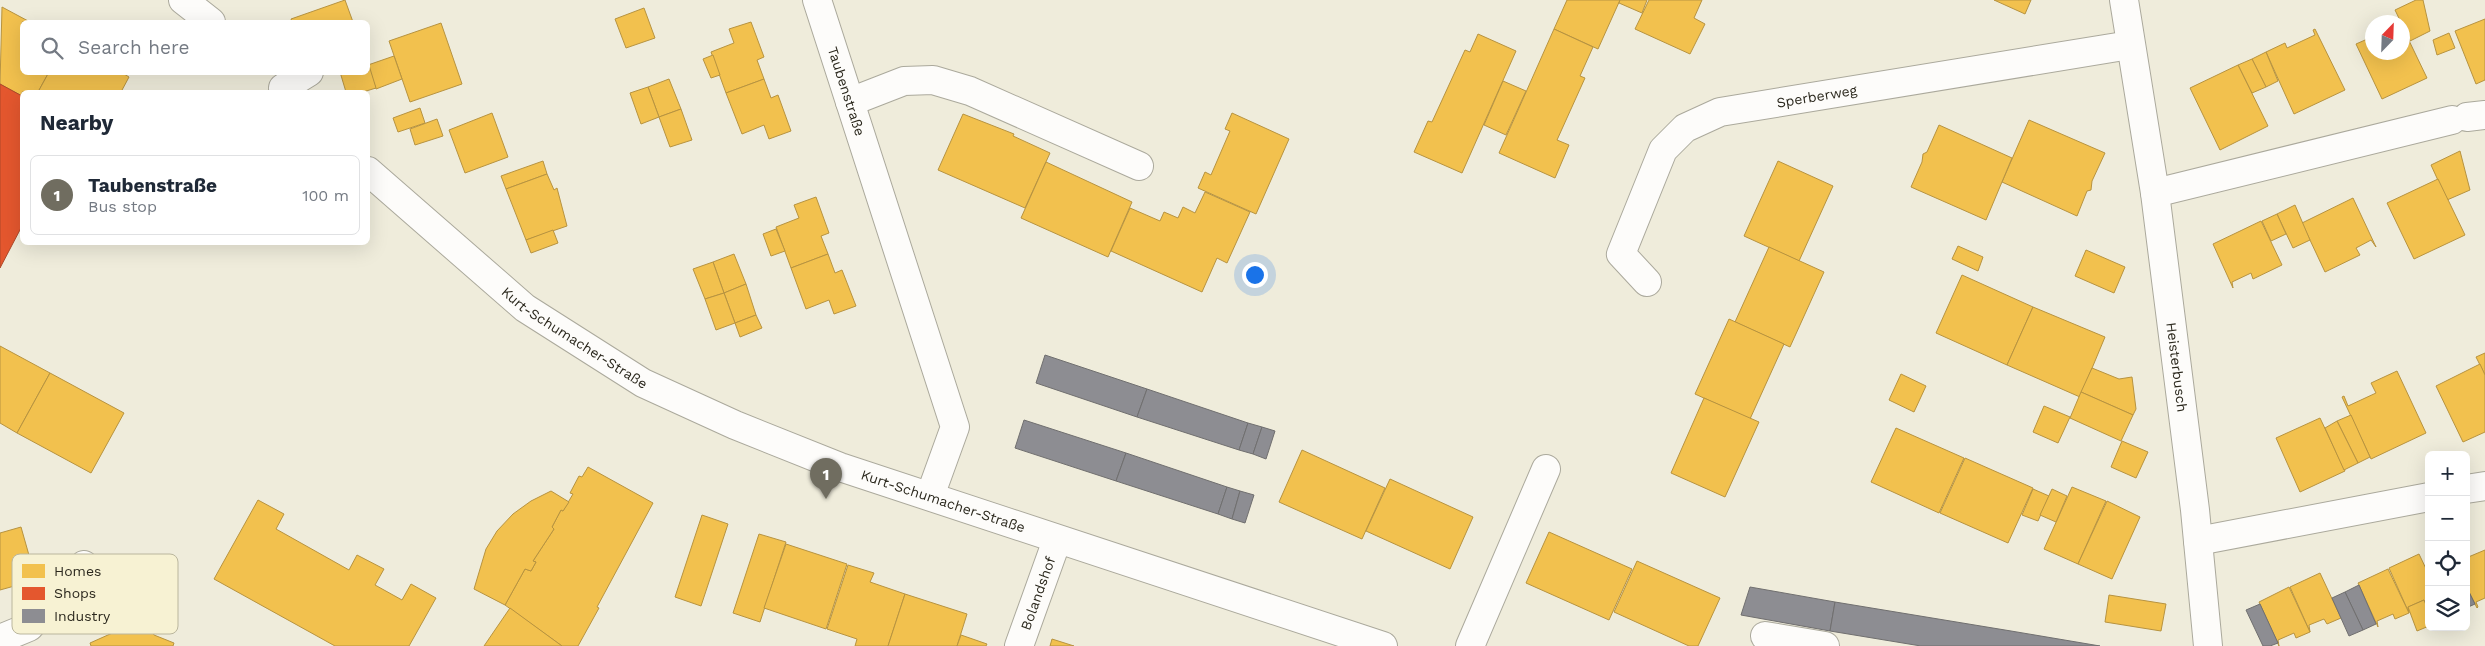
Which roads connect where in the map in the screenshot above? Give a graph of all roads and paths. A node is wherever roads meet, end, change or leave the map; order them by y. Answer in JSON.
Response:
{"nodes":[{"id":1,"x":183,"y":0,"type":"edge"},
{"id":2,"x":817,"y":0,"type":"edge"},
{"id":3,"x":2124,"y":0,"type":"edge"},
{"id":4,"x":209,"y":20,"type":"edge"},
{"id":5,"x":2130,"y":45,"type":"junction"},
{"id":6,"x":302,"y":75,"type":"edge"},
{"id":7,"x":279,"y":84,"type":"edge"},
{"id":8,"x":850,"y":102,"type":"junction"},
{"id":9,"x":2468,"y":117,"type":"edge"},
{"id":10,"x":1139,"y":166,"type":"dead end"},
{"id":11,"x":370,"y":173,"type":"edge"},
{"id":12,"x":2155,"y":193,"type":"junction"},
{"id":13,"x":1647,"y":282,"type":"dead end"},
{"id":14,"x":1546,"y":469,"type":"dead end"},
{"id":15,"x":2485,"y":486,"type":"edge"},
{"id":16,"x":2470,"y":488,"type":"edge"},
{"id":17,"x":930,"y":496,"type":"junction"},
{"id":18,"x":2425,"y":498,"type":"edge"},
{"id":19,"x":1057,"y":540,"type":"junction"},
{"id":20,"x":2198,"y":541,"type":"junction"},
{"id":21,"x":12,"y":634,"type":"edge"},
{"id":22,"x":1765,"y":636,"type":"dead end"},
{"id":23,"x":0,"y":639,"type":"edge"},
{"id":24,"x":1019,"y":646,"type":"edge"},
{"id":25,"x":1383,"y":646,"type":"edge"},
{"id":26,"x":1470,"y":646,"type":"edge"},
{"id":27,"x":1825,"y":646,"type":"edge"},
{"id":28,"x":2208,"y":646,"type":"edge"}],
"edges":[{"from":1,"to":4,"type":"street"},
{"from":2,"to":8,"type":"street","name":"Taubenstraße"},
{"from":3,"to":5,"type":"street","name":"Heisterbusch"},
{"from":5,"to":12,"type":"street","name":"Heisterbusch"},
{"from":5,"to":13,"type":"street","name":"Sperberweg"},
{"from":6,"to":7,"type":"street"},
{"from":8,"to":10,"type":"street"},
{"from":8,"to":17,"type":"street","name":"Taubenstraße"},
{"from":9,"to":12,"type":"street"},
{"from":11,"to":17,"type":"street","name":"Kurt-Schumacher-Straße"},
{"from":12,"to":20,"type":"street","name":"Heisterbusch"},
{"from":14,"to":26,"type":"street"},
{"from":15,"to":16,"type":"street"},
{"from":17,"to":19,"type":"street","name":"Kurt-Schumacher-Straße"},
{"from":18,"to":20,"type":"street"},
{"from":19,"to":24,"type":"street","name":"Bolandshof"},
{"from":19,"to":25,"type":"street","name":"Kurt-Schumacher-Straße"},
{"from":20,"to":28,"type":"street","name":"Heisterbusch"},
{"from":21,"to":23,"type":"street"},
{"from":22,"to":27,"type":"street"}]}
